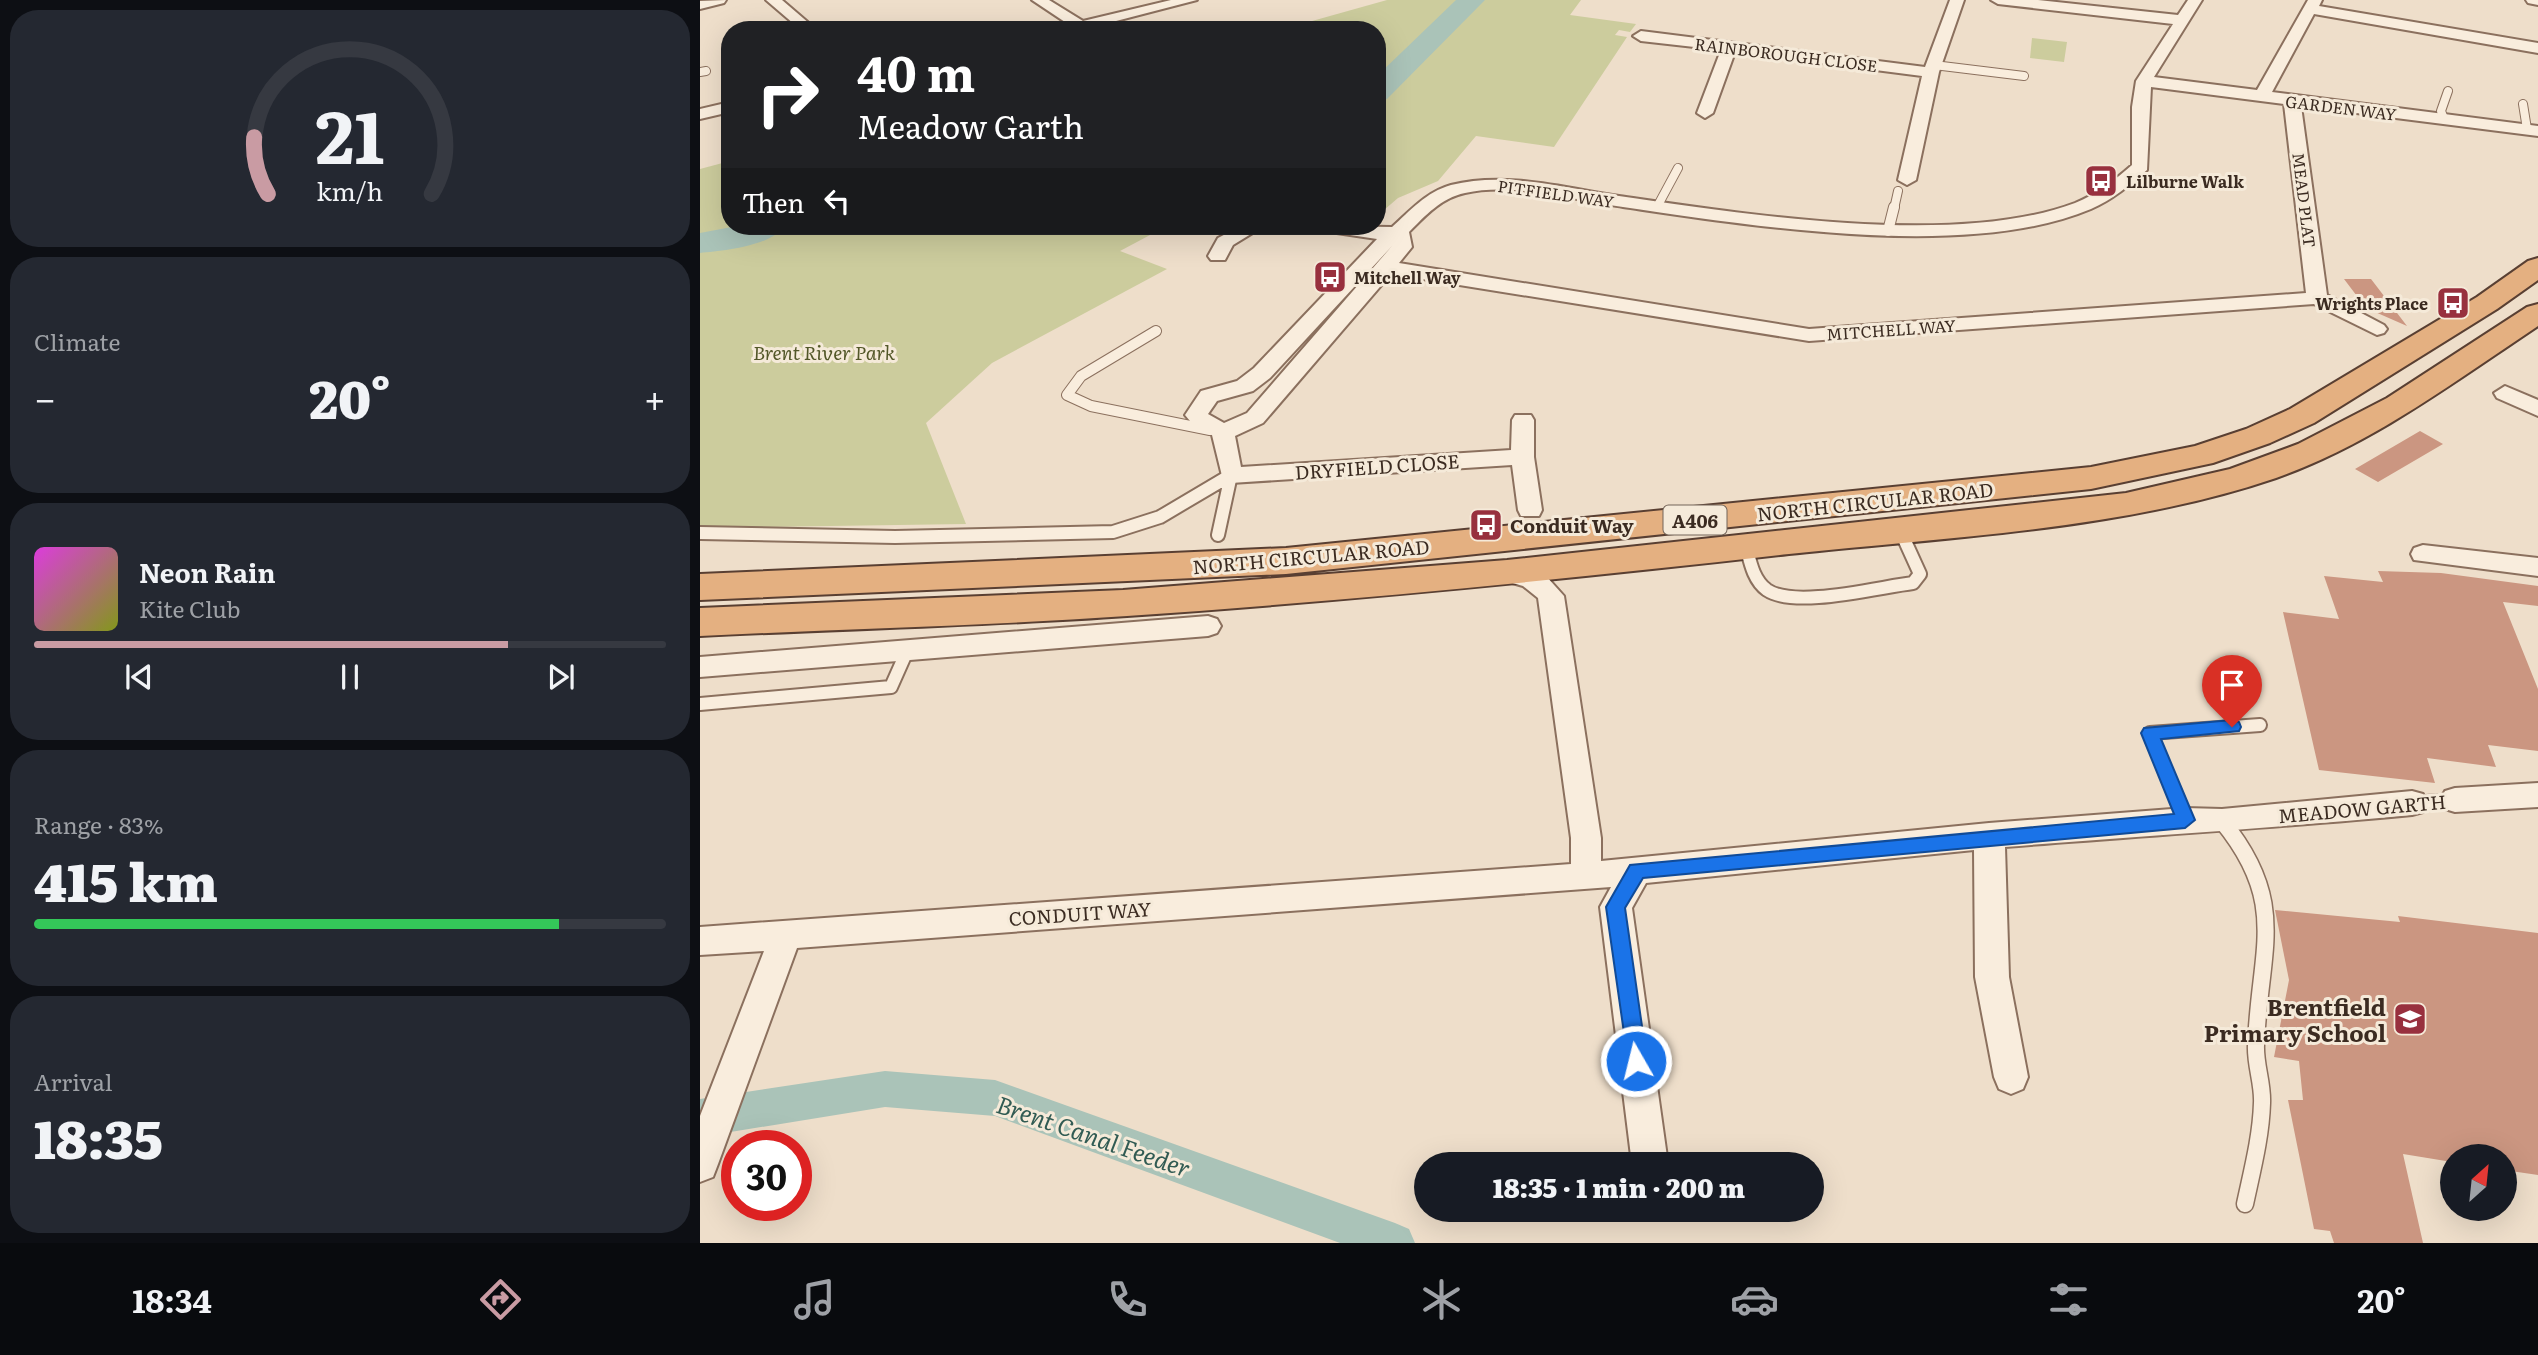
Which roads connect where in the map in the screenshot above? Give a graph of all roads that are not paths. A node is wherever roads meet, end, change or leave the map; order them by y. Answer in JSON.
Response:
{"nodes":[{"id":1,"x":719,"y":0,"type":"edge"},
{"id":2,"x":773,"y":0,"type":"edge"},
{"id":3,"x":1040,"y":0,"type":"edge"},
{"id":4,"x":1190,"y":0,"type":"edge"},
{"id":5,"x":1956,"y":0,"type":"edge"},
{"id":6,"x":1998,"y":0,"type":"edge"},
{"id":7,"x":2194,"y":0,"type":"edge"},
{"id":8,"x":2041,"y":2,"type":"edge"},
{"id":9,"x":700,"y":5,"type":"edge"},
{"id":10,"x":2312,"y":5,"type":"edge"},
{"id":11,"x":2180,"y":20,"type":"junction"},
{"id":12,"x":799,"y":21,"type":"edge"},
{"id":13,"x":1074,"y":21,"type":"edge"},
{"id":14,"x":1111,"y":21,"type":"edge"},
{"id":15,"x":1714,"y":24,"type":"dead end"},
{"id":16,"x":1642,"y":36,"type":"dead end"},
{"id":17,"x":1703,"y":43,"type":"junction"},
{"id":18,"x":1730,"y":46,"type":"junction"},
{"id":19,"x":2538,"y":48,"type":"edge"},
{"id":20,"x":1932,"y":69,"type":"junction"},
{"id":21,"x":2024,"y":76,"type":"dead end"},
{"id":22,"x":2144,"y":81,"type":"junction"},
{"id":23,"x":2448,"y":91,"type":"dead end"},
{"id":24,"x":2261,"y":97,"type":"junction"},
{"id":25,"x":2292,"y":101,"type":"junction"},
{"id":26,"x":2523,"y":104,"type":"dead end"},
{"id":27,"x":721,"y":109,"type":"edge"},
{"id":28,"x":1705,"y":113,"type":"dead end"},
{"id":29,"x":700,"y":114,"type":"edge"},
{"id":30,"x":2444,"y":119,"type":"junction"},
{"id":31,"x":2532,"y":130,"type":"edge"},
{"id":32,"x":1678,"y":168,"type":"dead end"},
{"id":33,"x":1903,"y":185,"type":"joint"},
{"id":34,"x":1657,"y":207,"type":"junction"},
{"id":35,"x":1888,"y":231,"type":"junction"},
{"id":36,"x":1386,"y":233,"type":"edge"},
{"id":37,"x":1400,"y":233,"type":"junction"},
{"id":38,"x":1238,"y":235,"type":"edge"},
{"id":39,"x":1218,"y":256,"type":"dead end"},
{"id":40,"x":1386,"y":267,"type":"junction"},
{"id":41,"x":2538,"y":267,"type":"edge"},
{"id":42,"x":1346,"y":282,"type":"joint"},
{"id":43,"x":2317,"y":298,"type":"junction"},
{"id":44,"x":2538,"y":313,"type":"edge"},
{"id":45,"x":2377,"y":329,"type":"dead end"},
{"id":46,"x":1156,"y":331,"type":"dead end"},
{"id":47,"x":2505,"y":393,"type":"dead end"},
{"id":48,"x":2538,"y":410,"type":"edge"},
{"id":49,"x":1523,"y":420,"type":"dead end"},
{"id":50,"x":1223,"y":432,"type":"junction"},
{"id":51,"x":1522,"y":457,"type":"junction"},
{"id":52,"x":1231,"y":475,"type":"junction"},
{"id":53,"x":1530,"y":510,"type":"dead end"},
{"id":54,"x":1900,"y":530,"type":"junction"},
{"id":55,"x":700,"y":533,"type":"edge"},
{"id":56,"x":1219,"y":535,"type":"dead end"},
{"id":57,"x":1746,"y":546,"type":"junction"},
{"id":58,"x":2423,"y":554,"type":"dead end"},
{"id":59,"x":2538,"y":567,"type":"edge"},
{"id":60,"x":700,"y":571,"type":"edge"},
{"id":61,"x":1507,"y":573,"type":"junction"},
{"id":62,"x":799,"y":583,"type":"junction"},
{"id":63,"x":700,"y":587,"type":"edge"},
{"id":64,"x":783,"y":620,"type":"junction"},
{"id":65,"x":700,"y":622,"type":"edge"},
{"id":66,"x":1208,"y":626,"type":"dead end"},
{"id":67,"x":700,"y":635,"type":"edge"},
{"id":68,"x":907,"y":651,"type":"junction"},
{"id":69,"x":700,"y":667,"type":"edge"},
{"id":70,"x":700,"y":704,"type":"edge"},
{"id":71,"x":2260,"y":725,"type":"dead end"},
{"id":72,"x":2538,"y":795,"type":"edge"},
{"id":73,"x":2455,"y":800,"type":"joint"},
{"id":74,"x":2412,"y":803,"type":"joint"},
{"id":75,"x":2185,"y":820,"type":"junction"},
{"id":76,"x":2222,"y":821,"type":"junction"},
{"id":77,"x":1989,"y":836,"type":"junction"},
{"id":78,"x":1637,"y":871,"type":"junction"},
{"id":79,"x":1586,"y":876,"type":"junction"},
{"id":80,"x":786,"y":934,"type":"junction"},
{"id":81,"x":700,"y":941,"type":"edge"},
{"id":82,"x":2011,"y":1077,"type":"dead end"},
{"id":83,"x":706,"y":1150,"type":"edge"},
{"id":84,"x":1648,"y":1152,"type":"edge"},
{"id":85,"x":2245,"y":1204,"type":"dead end"}],
"edges":[{"from":1,"to":9,"type":"street"},
{"from":2,"to":12,"type":"street"},
{"from":3,"to":13,"type":"street"},
{"from":4,"to":14,"type":"street"},
{"from":5,"to":20,"type":"street"},
{"from":6,"to":8,"type":"street"},
{"from":7,"to":11,"type":"street"},
{"from":8,"to":11,"type":"street"},
{"from":10,"to":19,"type":"street"},
{"from":10,"to":24,"type":"street"},
{"from":11,"to":22,"type":"street"},
{"from":15,"to":17,"type":"street"},
{"from":16,"to":17,"type":"street","name":"RAINBOROUGH CLOSE"},
{"from":17,"to":18,"type":"street","name":"RAINBOROUGH CLOSE"},
{"from":18,"to":20,"type":"street","name":"RAINBOROUGH CLOSE"},
{"from":18,"to":28,"type":"street"},
{"from":20,"to":21,"type":"lane"},
{"from":20,"to":33,"type":"street"},
{"from":22,"to":24,"type":"street","name":"GARDEN WAY"},
{"from":22,"to":35,"type":"street","name":"PITFIELD WAY"},
{"from":23,"to":30,"type":"lane"},
{"from":24,"to":25,"type":"street","name":"GARDEN WAY"},
{"from":25,"to":30,"type":"street","name":"GARDEN WAY"},
{"from":25,"to":43,"type":"street","name":"MEAD PLAT"},
{"from":26,"to":31,"type":"lane"},
{"from":27,"to":29,"type":"street"},
{"from":30,"to":31,"type":"street","name":"GARDEN WAY"},
{"from":32,"to":34,"type":"lane"},
{"from":33,"to":35,"type":"lane"},
{"from":34,"to":35,"type":"street","name":"PITFIELD WAY"},
{"from":34,"to":37,"type":"street","name":"PITFIELD WAY"},
{"from":36,"to":37,"type":"street"},
{"from":37,"to":40,"type":"street","name":"PITFIELD WAY"},
{"from":37,"to":42,"type":"street"},
{"from":38,"to":39,"type":"street"},
{"from":40,"to":43,"type":"street","name":"MITCHELL WAY"},
{"from":40,"to":50,"type":"street","name":"PITFIELD WAY"},
{"from":41,"to":62,"type":"highway","name":"NORTH CIRCULAR ROAD","number":"A406"},
{"from":42,"to":50,"type":"street"},
{"from":43,"to":45,"type":"street"},
{"from":44,"to":54,"type":"highway","name":"NORTH CIRCULAR ROAD","number":"A406"},
{"from":46,"to":50,"type":"lane"},
{"from":47,"to":48,"type":"street"},
{"from":49,"to":51,"type":"street"},
{"from":50,"to":52,"type":"street"},
{"from":51,"to":52,"type":"street","name":"DRYFIELD CLOSE"},
{"from":51,"to":53,"type":"street"},
{"from":52,"to":55,"type":"lane"},
{"from":52,"to":56,"type":"lane"},
{"from":54,"to":57,"type":"highway","name":"NORTH CIRCULAR ROAD","number":"A406"},
{"from":54,"to":57,"type":"lane"},
{"from":57,"to":61,"type":"highway","name":"NORTH CIRCULAR ROAD","number":"A406"},
{"from":58,"to":59,"type":"street"},
{"from":60,"to":62,"type":"highway"},
{"from":61,"to":64,"type":"highway","name":"NORTH CIRCULAR ROAD","number":"A406"},
{"from":61,"to":79,"type":"street"},
{"from":62,"to":63,"type":"highway","name":"NORTH CIRCULAR ROAD","number":"A406"},
{"from":64,"to":65,"type":"highway","name":"NORTH CIRCULAR ROAD","number":"A406"},
{"from":64,"to":67,"type":"highway"},
{"from":66,"to":68,"type":"street"},
{"from":68,"to":69,"type":"street"},
{"from":68,"to":70,"type":"lane"},
{"from":71,"to":75,"type":"lane"},
{"from":72,"to":73,"type":"street","name":"MEADOW GARTH"},
{"from":73,"to":74,"type":"lane","name":"MEADOW GARTH"},
{"from":74,"to":76,"type":"street","name":"MEADOW GARTH"},
{"from":75,"to":76,"type":"street","name":"MEADOW GARTH"},
{"from":75,"to":77,"type":"street","name":"MEADOW GARTH"},
{"from":76,"to":85,"type":"lane"},
{"from":77,"to":78,"type":"street","name":"MEADOW GARTH"},
{"from":77,"to":82,"type":"street"},
{"from":78,"to":79,"type":"street","name":"MEADOW GARTH"},
{"from":78,"to":84,"type":"street"},
{"from":79,"to":80,"type":"street","name":"CONDUIT WAY"},
{"from":80,"to":81,"type":"street","name":"CONDUIT WAY"},
{"from":80,"to":83,"type":"street"}]}
